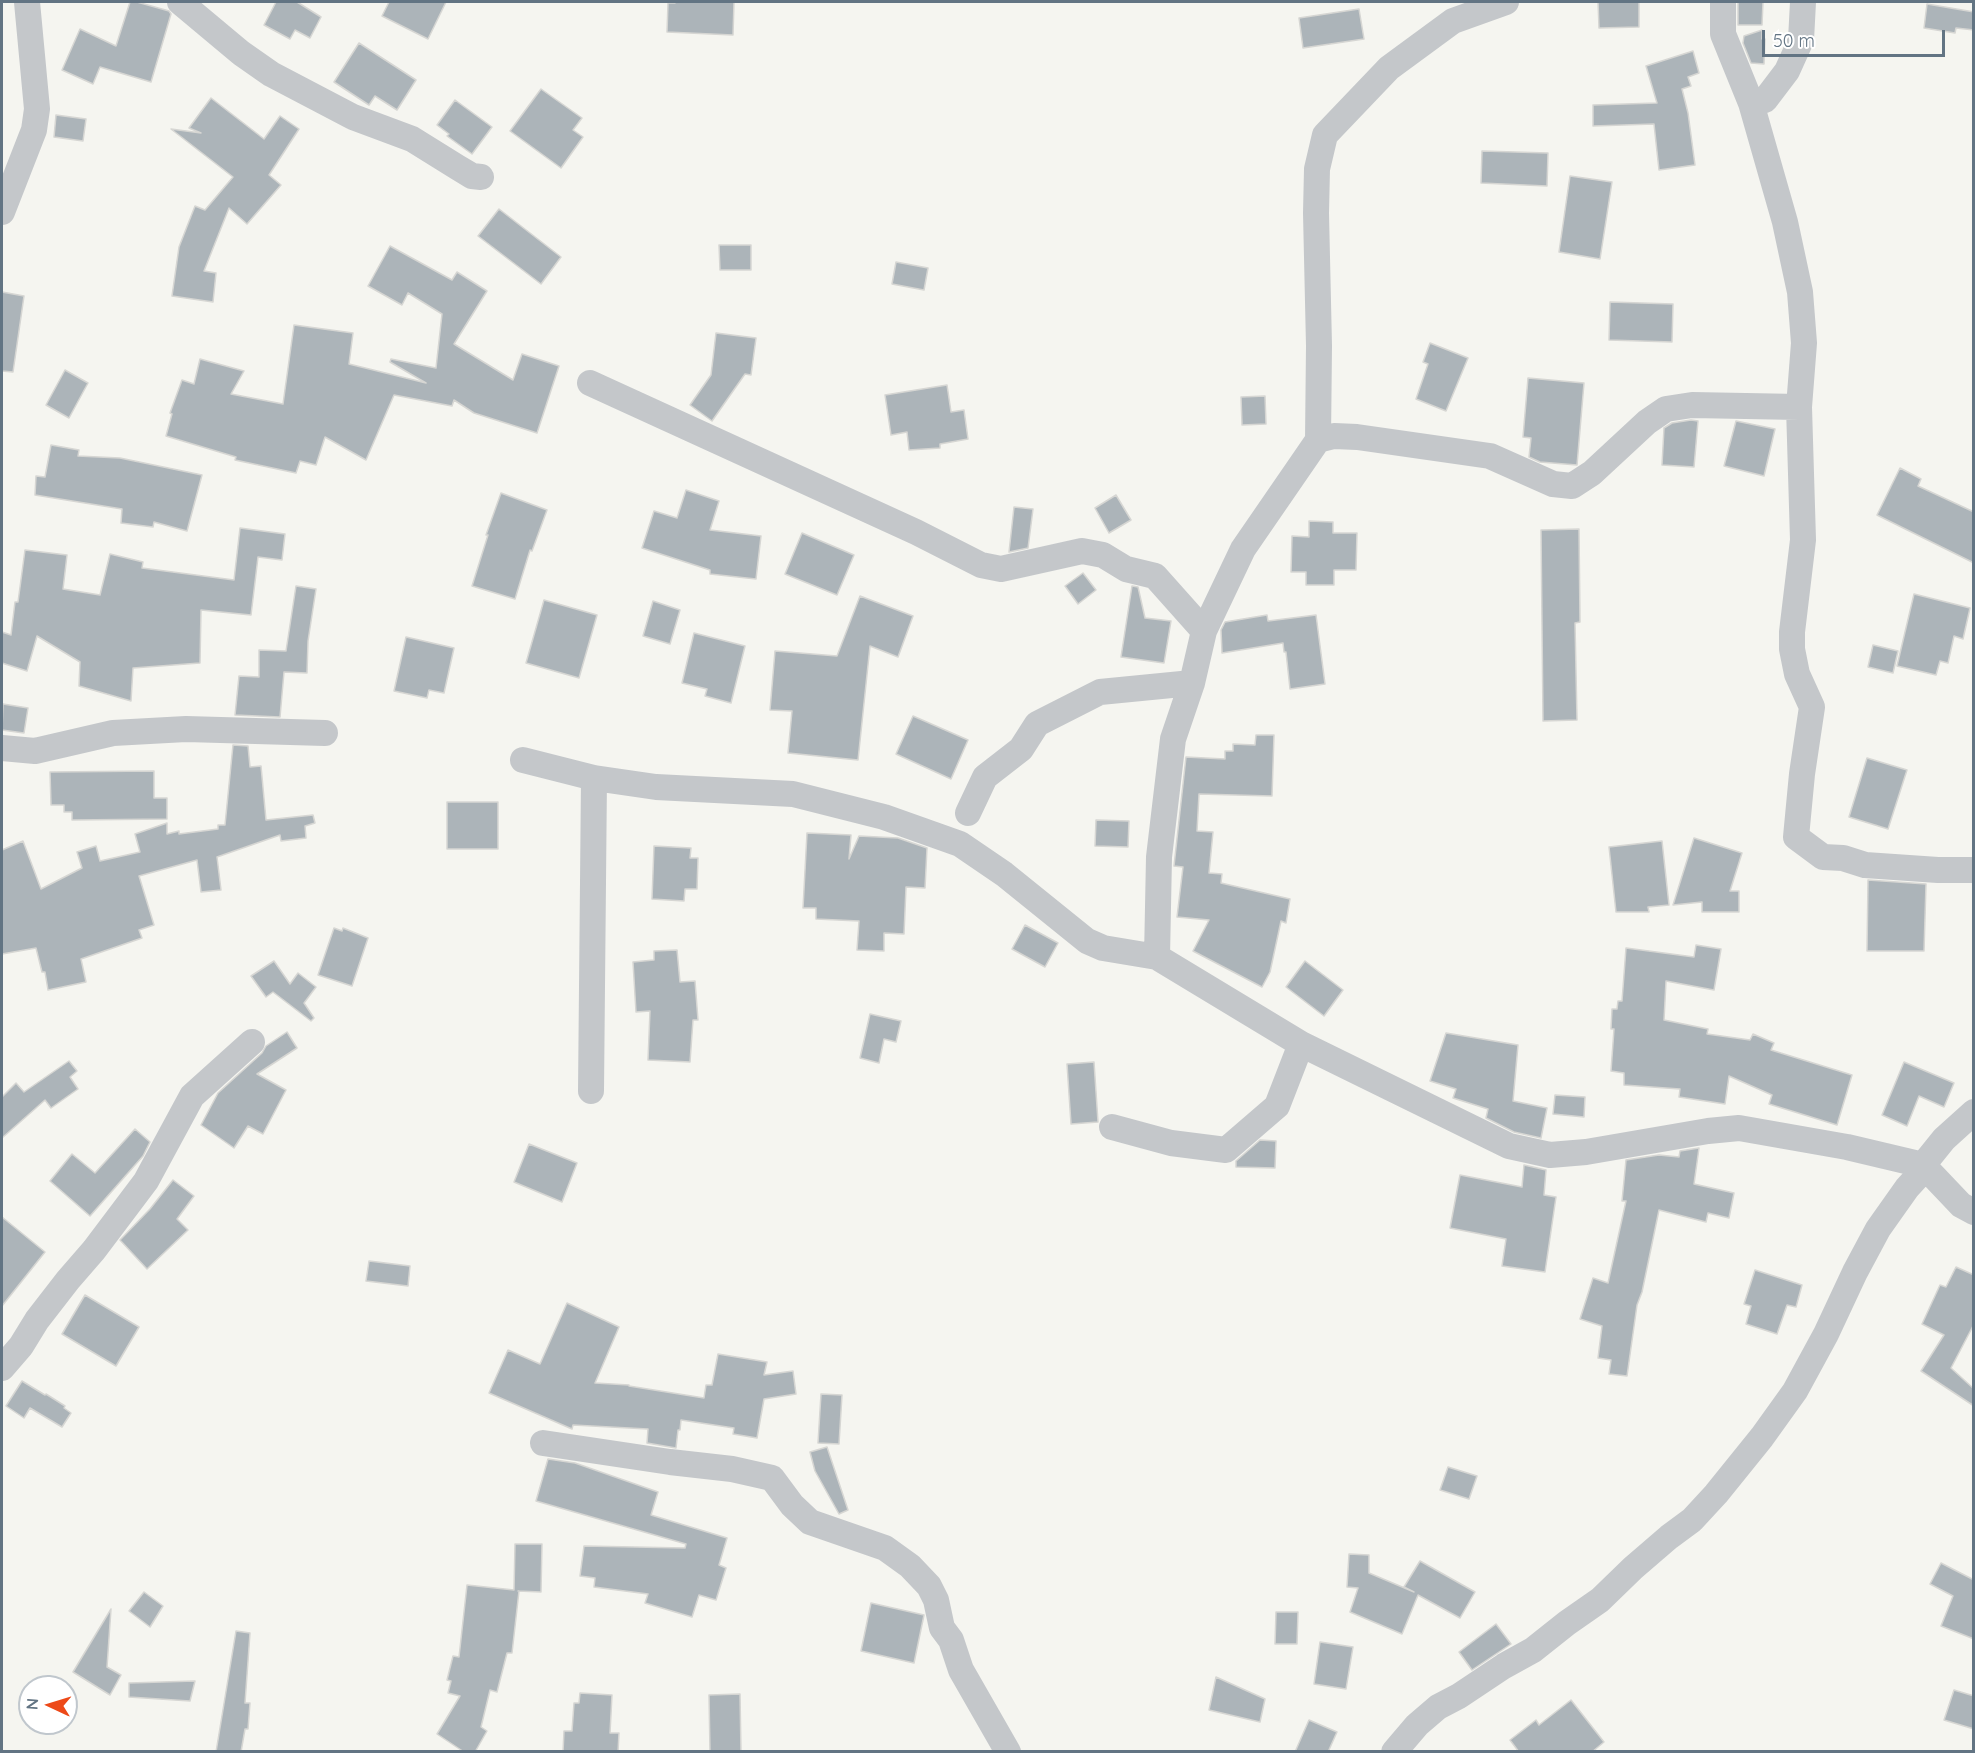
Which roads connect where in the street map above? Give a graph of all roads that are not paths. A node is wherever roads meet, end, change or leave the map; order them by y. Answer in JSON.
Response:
{"nodes":[{"id":1,"x":27,"y":2,"type":"edge"},
{"id":2,"x":180,"y":2,"type":"edge"},
{"id":3,"x":1506,"y":2,"type":"edge"},
{"id":4,"x":1723,"y":2,"type":"edge"},
{"id":5,"x":1803,"y":2,"type":"edge"},
{"id":6,"x":1751,"y":103,"type":"junction"},
{"id":7,"x":481,"y":177,"type":"dead end"},
{"id":8,"x":2,"y":212,"type":"edge"},
{"id":9,"x":590,"y":383,"type":"dead end"},
{"id":10,"x":1799,"y":407,"type":"junction"},
{"id":11,"x":1318,"y":440,"type":"junction"},
{"id":12,"x":1204,"y":631,"type":"junction"},
{"id":13,"x":1192,"y":683,"type":"junction"},
{"id":14,"x":326,"y":733,"type":"dead end"},
{"id":15,"x":2,"y":748,"type":"edge"},
{"id":16,"x":523,"y":760,"type":"dead end"},
{"id":17,"x":594,"y":778,"type":"junction"},
{"id":18,"x":968,"y":813,"type":"dead end"},
{"id":19,"x":1974,"y":870,"type":"edge"},
{"id":20,"x":1157,"y":957,"type":"junction"},
{"id":21,"x":252,"y":1042,"type":"dead end"},
{"id":22,"x":1301,"y":1044,"type":"junction"},
{"id":23,"x":591,"y":1091,"type":"dead end"},
{"id":24,"x":1974,"y":1112,"type":"edge"},
{"id":25,"x":1112,"y":1127,"type":"dead end"},
{"id":26,"x":1923,"y":1165,"type":"junction"},
{"id":27,"x":1974,"y":1212,"type":"edge"},
{"id":28,"x":2,"y":1368,"type":"edge"},
{"id":29,"x":543,"y":1443,"type":"dead end"},
{"id":30,"x":1008,"y":1752,"type":"edge"},
{"id":31,"x":1394,"y":1752,"type":"edge"}],
"edges":[{"from":1,"to":8,"type":"street"},
{"from":2,"to":7,"type":"street"},
{"from":3,"to":11,"type":"street"},
{"from":4,"to":6,"type":"street"},
{"from":5,"to":6,"type":"street"},
{"from":6,"to":10,"type":"street"},
{"from":9,"to":12,"type":"street"},
{"from":10,"to":11,"type":"street"},
{"from":10,"to":19,"type":"street"},
{"from":11,"to":12,"type":"street"},
{"from":12,"to":13,"type":"street"},
{"from":13,"to":18,"type":"street"},
{"from":13,"to":20,"type":"street"},
{"from":14,"to":15,"type":"street"},
{"from":16,"to":17,"type":"street"},
{"from":17,"to":20,"type":"street"},
{"from":17,"to":23,"type":"street"},
{"from":20,"to":22,"type":"street"},
{"from":21,"to":28,"type":"street"},
{"from":22,"to":25,"type":"street"},
{"from":22,"to":26,"type":"street"},
{"from":24,"to":26,"type":"street"},
{"from":26,"to":27,"type":"street"},
{"from":26,"to":31,"type":"street"},
{"from":29,"to":30,"type":"street"}]}
